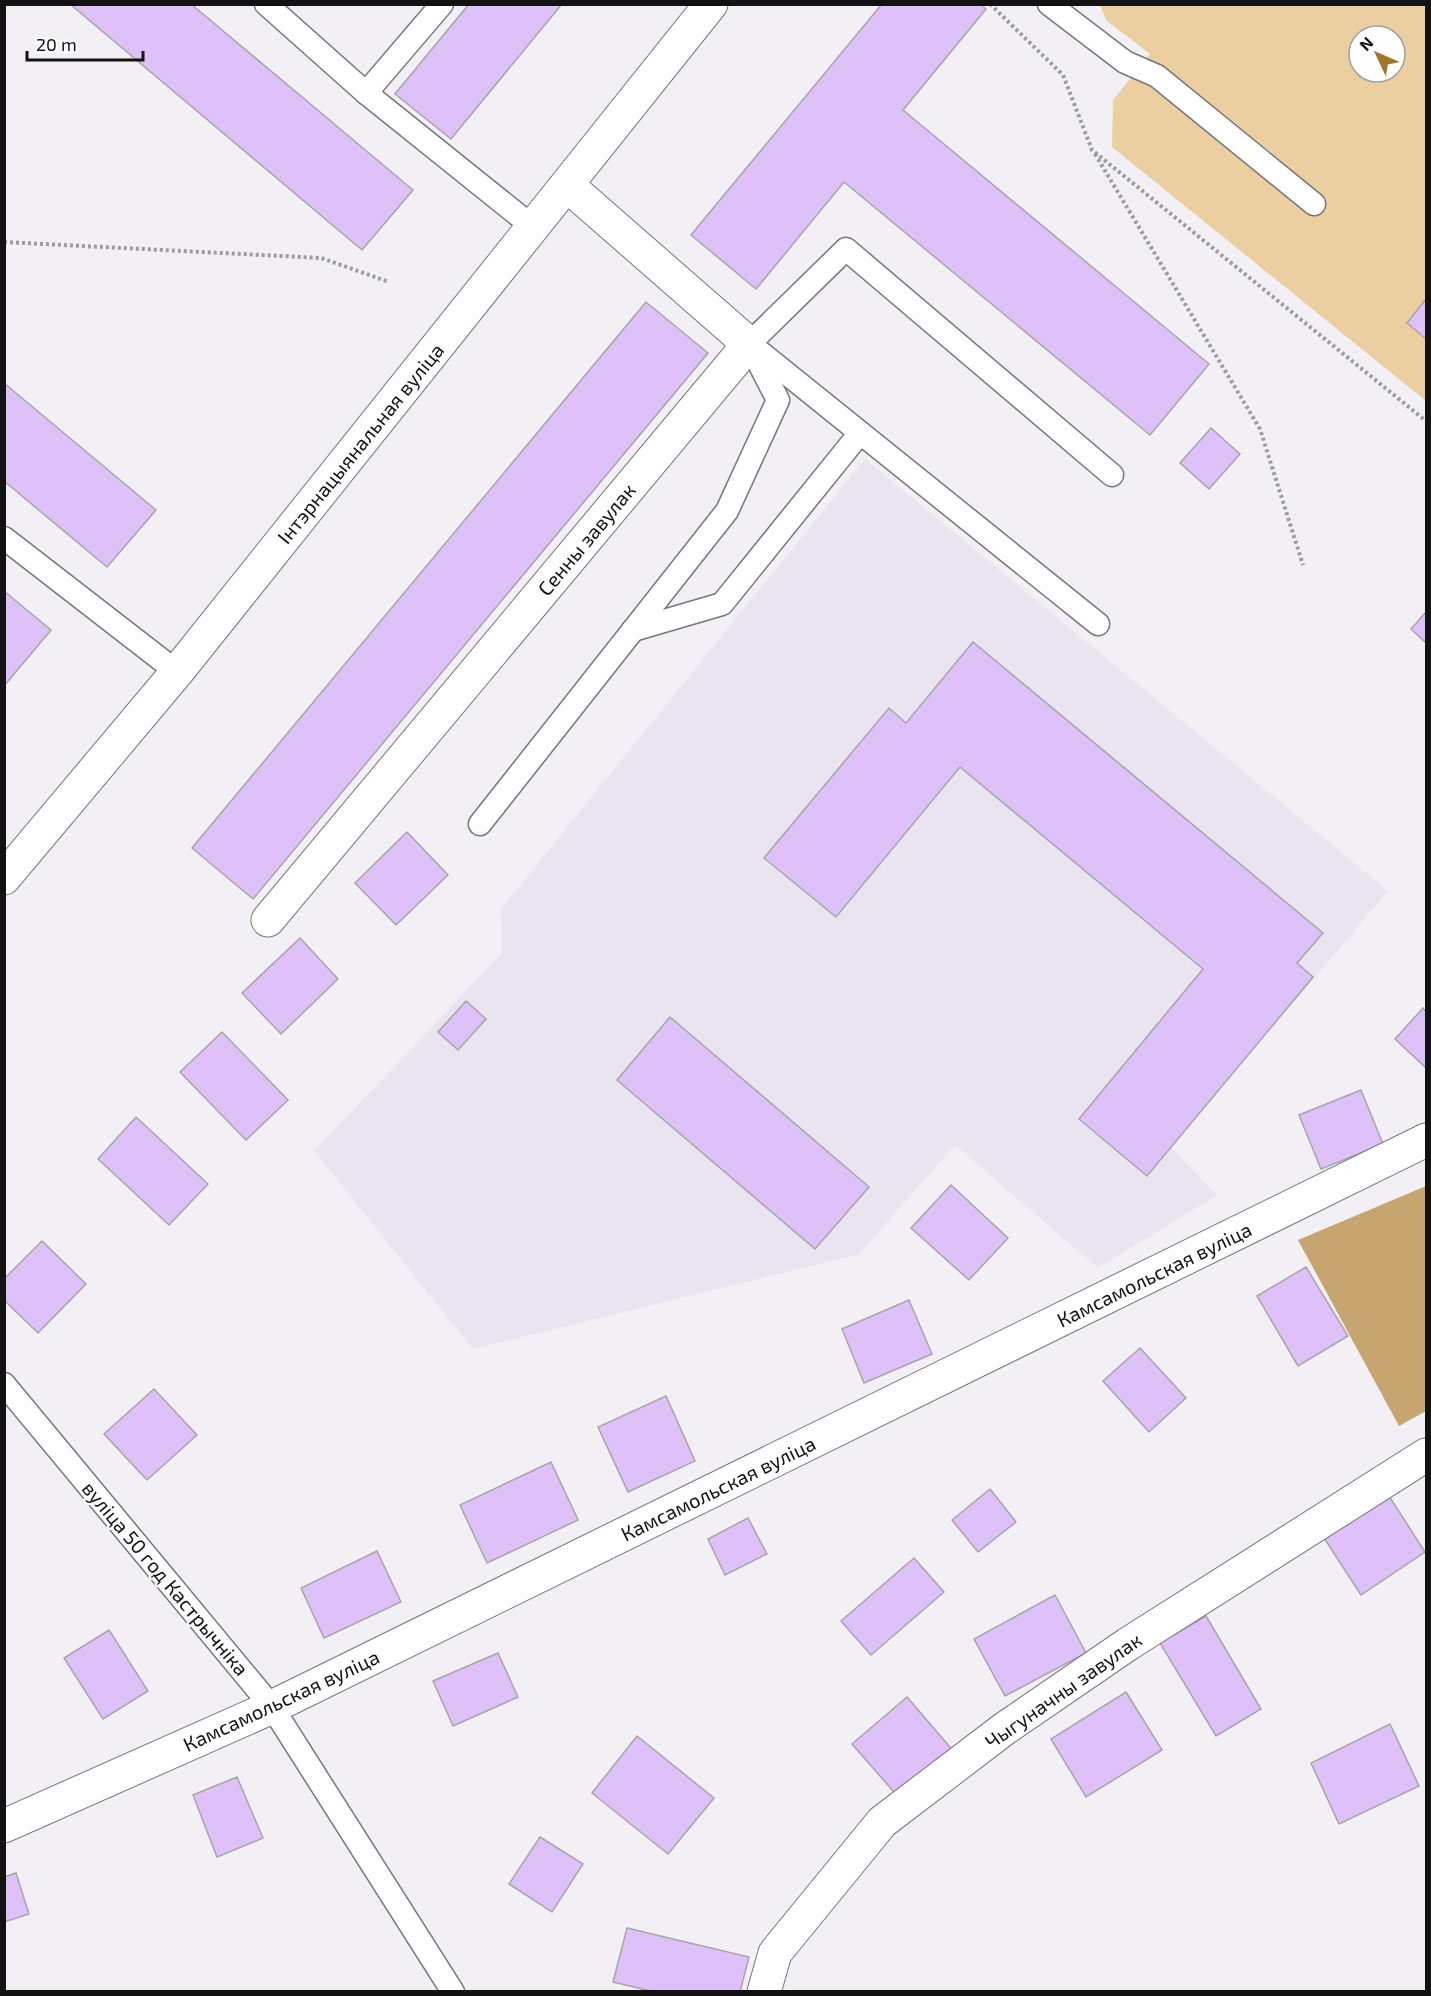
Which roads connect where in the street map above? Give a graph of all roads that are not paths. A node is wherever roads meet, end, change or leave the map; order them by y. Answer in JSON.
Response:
{"nodes":[{"id":1,"x":266,"y":4,"type":"edge"},
{"id":2,"x":442,"y":4,"type":"edge"},
{"id":3,"x":711,"y":4,"type":"edge"},
{"id":4,"x":1048,"y":4,"type":"edge"},
{"id":5,"x":366,"y":93,"type":"junction"},
{"id":6,"x":567,"y":184,"type":"junction"},
{"id":7,"x":1314,"y":204,"type":"dead end"},
{"id":8,"x":533,"y":227,"type":"junction"},
{"id":9,"x":749,"y":344,"type":"junction"},
{"id":10,"x":860,"y":433,"type":"junction"},
{"id":11,"x":1112,"y":475,"type":"dead end"},
{"id":12,"x":4,"y":538,"type":"edge"},
{"id":13,"x":1098,"y":624,"type":"dead end"},
{"id":14,"x":633,"y":630,"type":"junction"},
{"id":15,"x":177,"y":672,"type":"junction"},
{"id":16,"x":480,"y":824,"type":"dead end"},
{"id":17,"x":4,"y":878,"type":"edge"},
{"id":18,"x":268,"y":920,"type":"dead end"},
{"id":19,"x":1426,"y":1140,"type":"edge"},
{"id":20,"x":4,"y":1384,"type":"edge"},
{"id":21,"x":1426,"y":1455,"type":"edge"},
{"id":22,"x":272,"y":1707,"type":"junction"},
{"id":23,"x":4,"y":1826,"type":"edge"},
{"id":24,"x":453,"y":1992,"type":"edge"},
{"id":25,"x":764,"y":1992,"type":"edge"}],
"edges":[{"from":1,"to":5,"type":"lane"},
{"from":2,"to":5,"type":"lane"},
{"from":3,"to":6,"type":"street","name":"Інтэрнацыянальная вуліца"},
{"from":4,"to":7,"type":"lane"},
{"from":5,"to":8,"type":"lane"},
{"from":6,"to":8,"type":"street","name":"Інтэрнацыянальная вуліца"},
{"from":6,"to":9,"type":"street"},
{"from":8,"to":15,"type":"street","name":"Інтэрнацыянальная вуліца"},
{"from":9,"to":10,"type":"lane"},
{"from":9,"to":11,"type":"lane"},
{"from":9,"to":14,"type":"lane"},
{"from":9,"to":18,"type":"street","name":"Сенны завулак"},
{"from":10,"to":13,"type":"lane"},
{"from":10,"to":14,"type":"lane"},
{"from":12,"to":15,"type":"lane"},
{"from":14,"to":16,"type":"lane"},
{"from":15,"to":17,"type":"street","name":"Інтэрнацыянальная вуліца"},
{"from":19,"to":22,"type":"street","name":"Камсамольская вуліца"},
{"from":20,"to":22,"type":"lane","name":"вуліца 50 год Кастрычніка"},
{"from":21,"to":25,"type":"street","name":"Чыгуначны завулак"},
{"from":22,"to":23,"type":"street","name":"Камсамольская вуліца"},
{"from":22,"to":24,"type":"lane","name":"вуліца 50 год Кастрычніка"}]}
